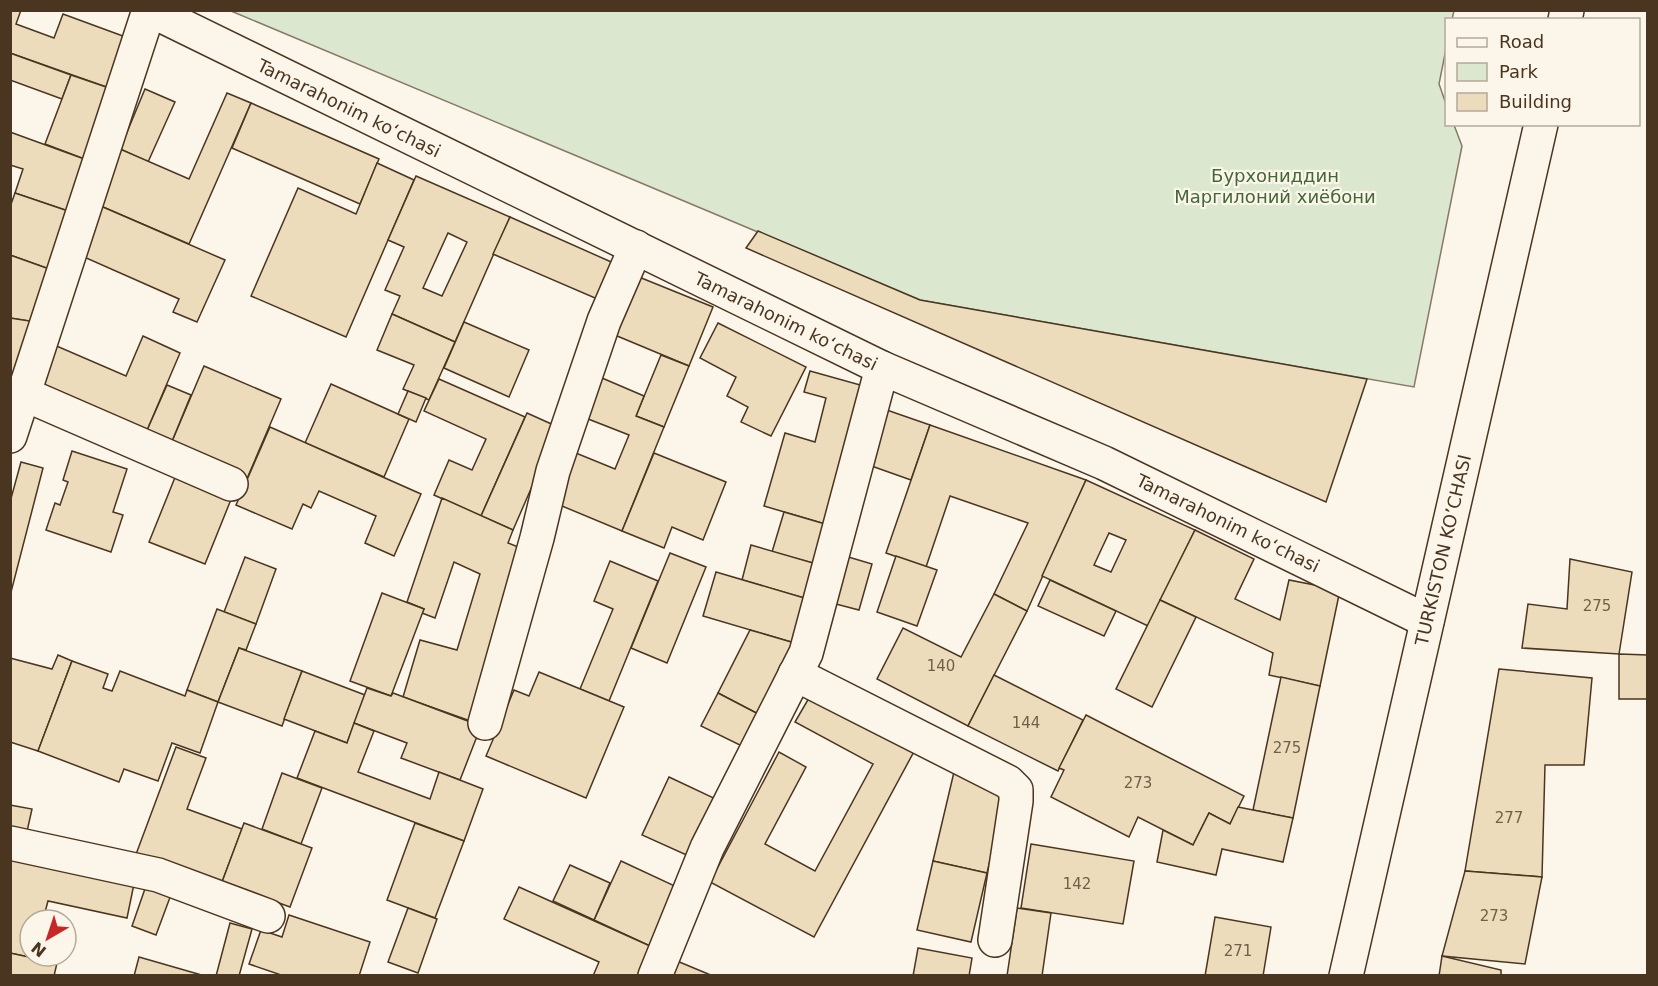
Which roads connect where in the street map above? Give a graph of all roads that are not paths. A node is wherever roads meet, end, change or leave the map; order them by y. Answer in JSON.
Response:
{"nodes":[{"id":1,"x":150,"y":10,"type":"edge"},
{"id":2,"x":1541,"y":126,"type":"edge"},
{"id":3,"x":636,"y":247,"type":"junction"},
{"id":4,"x":882,"y":368,"type":"junction"},
{"id":5,"x":24,"y":394,"type":"junction"},
{"id":6,"x":10,"y":436,"type":"edge"},
{"id":7,"x":231,"y":484,"type":"dead end"},
{"id":8,"x":1427,"y":621,"type":"junction"},
{"id":9,"x":795,"y":674,"type":"junction"},
{"id":10,"x":485,"y":723,"type":"dead end"},
{"id":11,"x":10,"y":843,"type":"edge"},
{"id":12,"x":268,"y":916,"type":"dead end"},
{"id":13,"x":994,"y":940,"type":"dead end"},
{"id":14,"x":655,"y":975,"type":"edge"},
{"id":15,"x":1346,"y":975,"type":"edge"}],
"edges":[{"from":1,"to":3,"type":"street","name":"Tamarahonim koʻchasi"},
{"from":1,"to":5,"type":"street"},
{"from":2,"to":8,"type":"street","name":"TURKISTON KO’CHASI"},
{"from":3,"to":4,"type":"street","name":"Tamarahonim koʻchasi"},
{"from":3,"to":10,"type":"street"},
{"from":4,"to":8,"type":"street","name":"Tamarahonim koʻchasi"},
{"from":4,"to":9,"type":"street"},
{"from":5,"to":6,"type":"street"},
{"from":5,"to":7,"type":"street"},
{"from":8,"to":15,"type":"street","name":"TURKISTON KO’CHASI"},
{"from":9,"to":13,"type":"street"},
{"from":9,"to":14,"type":"street"},
{"from":11,"to":12,"type":"street"}]}
